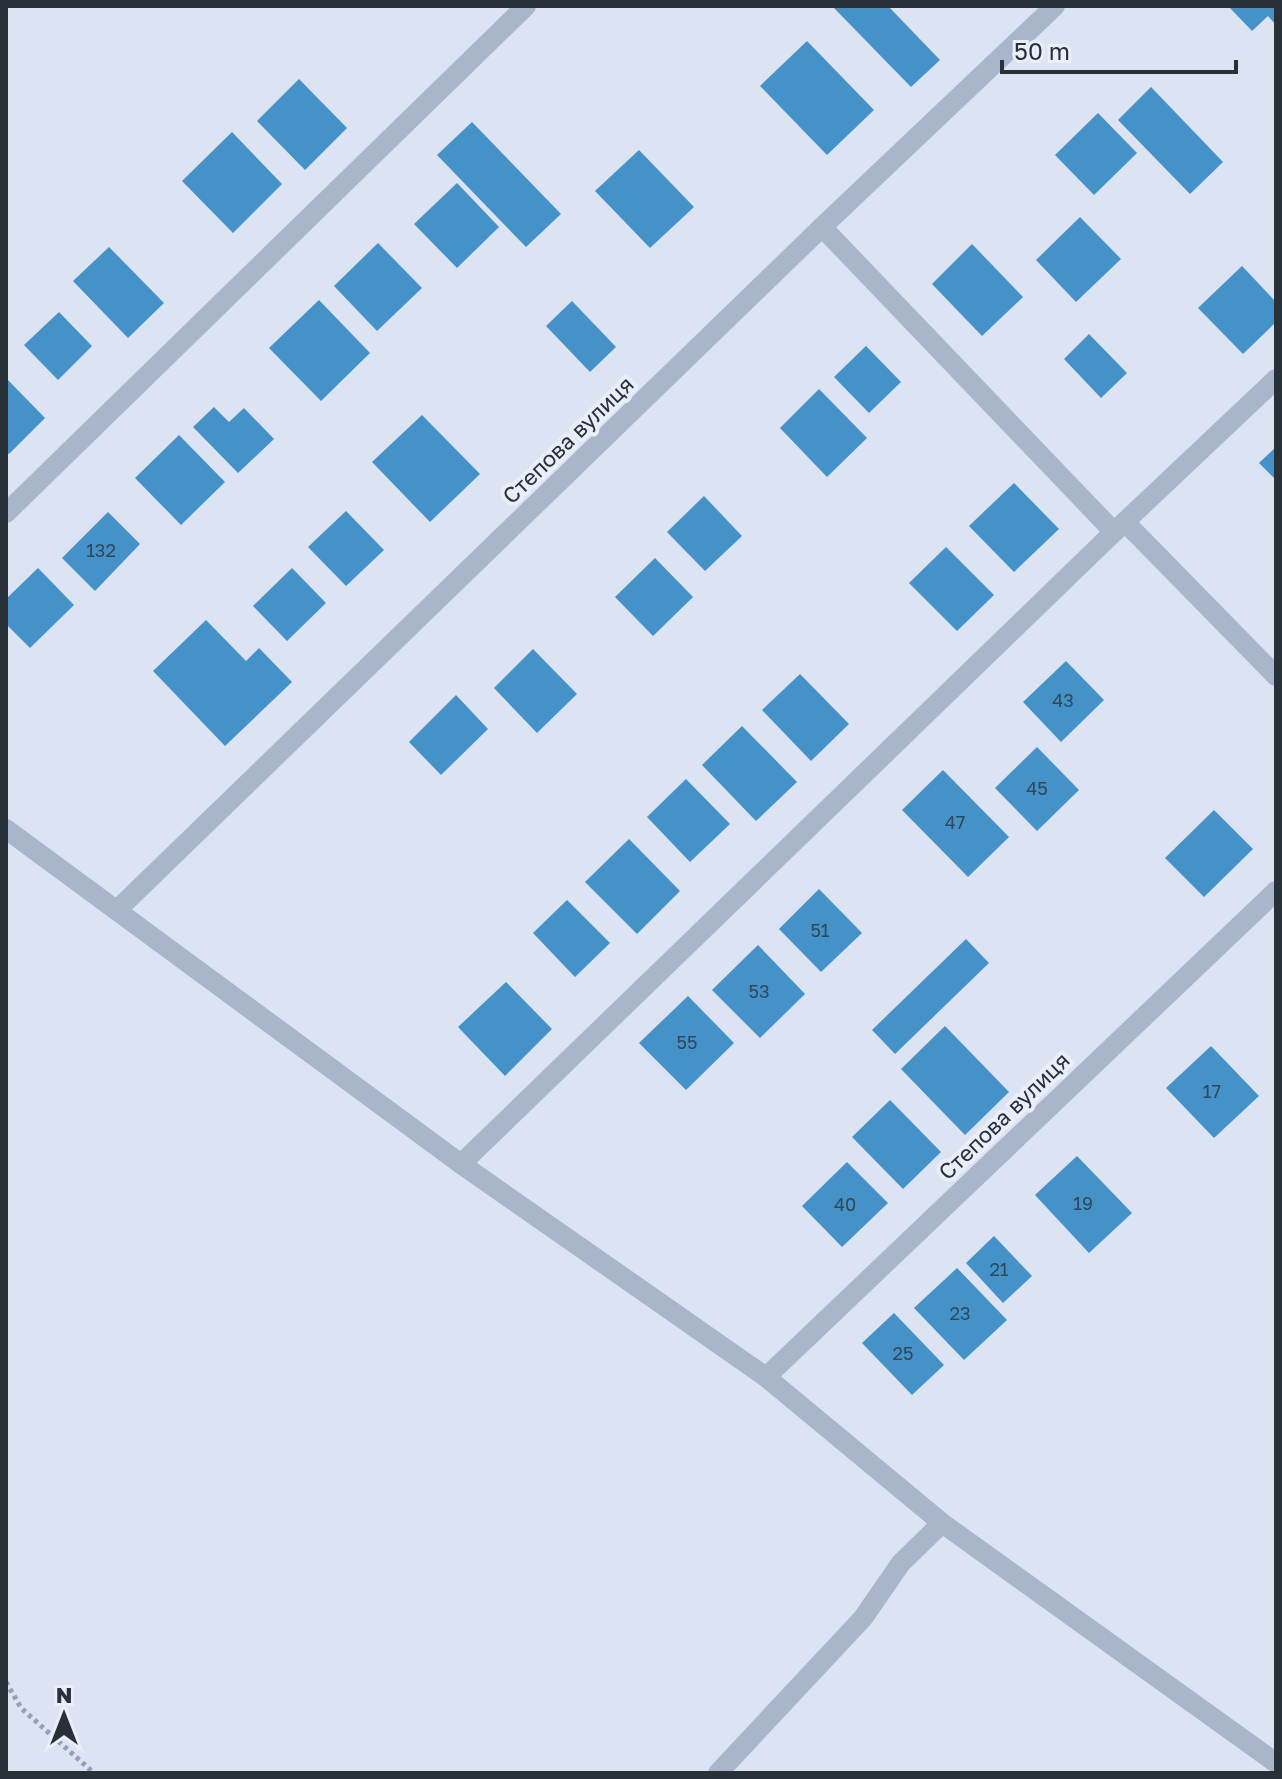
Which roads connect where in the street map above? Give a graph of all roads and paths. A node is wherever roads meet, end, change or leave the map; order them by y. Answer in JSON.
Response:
{"nodes":[{"id":1,"x":526,"y":6,"type":"edge"},
{"id":2,"x":1055,"y":6,"type":"edge"},
{"id":3,"x":822,"y":227,"type":"junction"},
{"id":4,"x":1276,"y":379,"type":"edge"},
{"id":5,"x":6,"y":513,"type":"edge"},
{"id":6,"x":1120,"y":527,"type":"junction"},
{"id":7,"x":1276,"y":676,"type":"edge"},
{"id":8,"x":6,"y":829,"type":"edge"},
{"id":9,"x":1276,"y":891,"type":"edge"},
{"id":10,"x":117,"y":910,"type":"junction"},
{"id":11,"x":461,"y":1164,"type":"junction"},
{"id":12,"x":766,"y":1377,"type":"junction"},
{"id":13,"x":942,"y":1523,"type":"junction"},
{"id":14,"x":6,"y":1682,"type":"edge"},
{"id":15,"x":1276,"y":1763,"type":"edge"},
{"id":16,"x":94,"y":1773,"type":"edge"},
{"id":17,"x":718,"y":1773,"type":"edge"}],
"edges":[{"from":1,"to":5,"type":"street"},
{"from":2,"to":3,"type":"street","name":"Степова вулиця"},
{"from":3,"to":6,"type":"street"},
{"from":3,"to":10,"type":"street","name":"Степова вулиця"},
{"from":4,"to":6,"type":"street"},
{"from":6,"to":7,"type":"street"},
{"from":6,"to":11,"type":"street"},
{"from":8,"to":10,"type":"street"},
{"from":9,"to":12,"type":"street","name":"Степова вулиця"},
{"from":10,"to":11,"type":"street"},
{"from":11,"to":12,"type":"street"},
{"from":12,"to":13,"type":"street"},
{"from":13,"to":15,"type":"street"},
{"from":13,"to":17,"type":"street"},
{"from":14,"to":16,"type":"path"}]}
